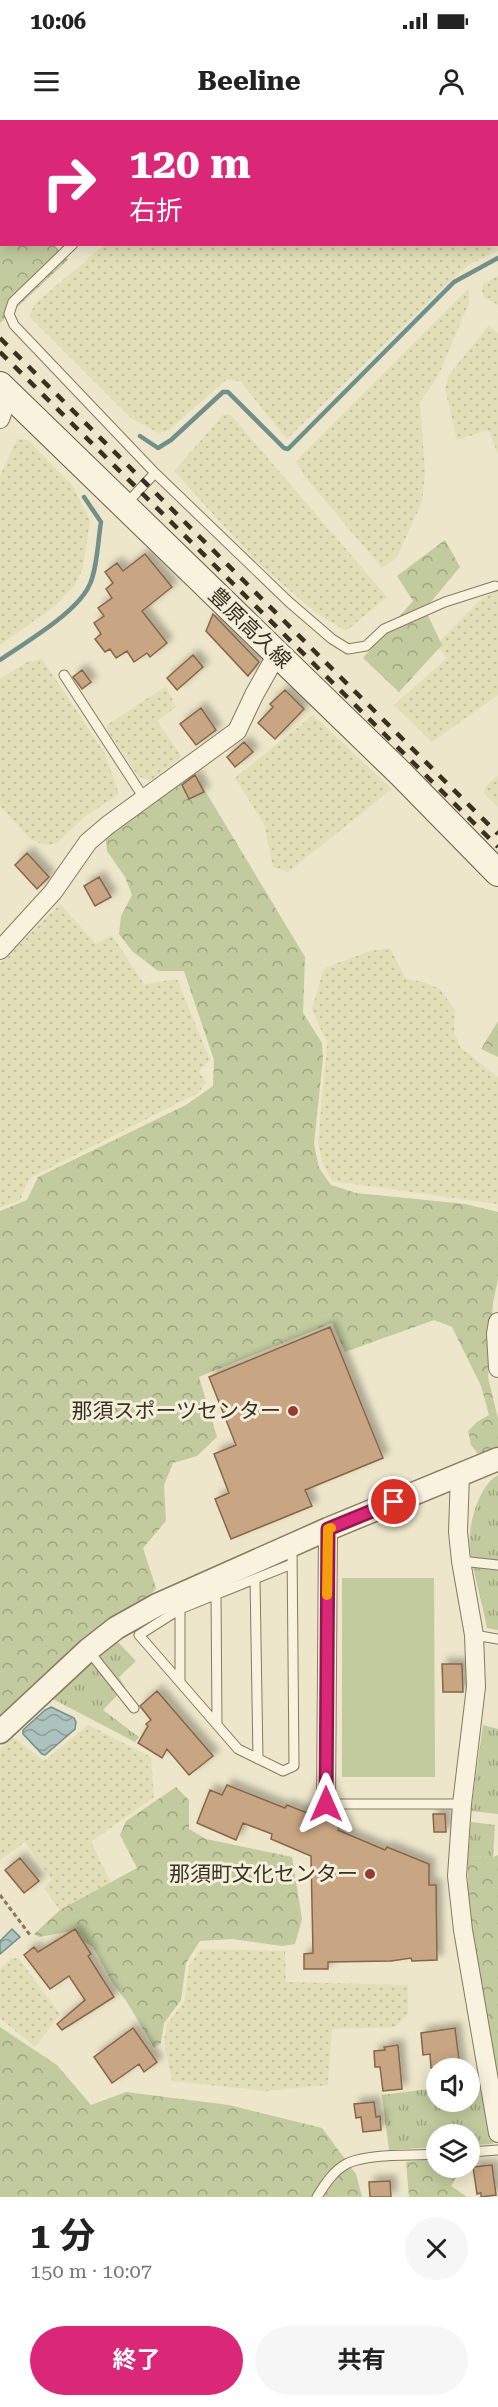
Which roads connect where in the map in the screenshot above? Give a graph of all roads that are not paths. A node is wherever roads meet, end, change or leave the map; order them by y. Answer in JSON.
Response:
{"nodes":[{"id":1,"x":71,"y":246,"type":"edge"},
{"id":2,"x":4,"y":389,"type":"edge"},
{"id":3,"x":0,"y":419,"type":"edge"},
{"id":4,"x":155,"y":473,"type":"junction"},
{"id":5,"x":124,"y":505,"type":"junction"},
{"id":6,"x":495,"y":586,"type":"dead end"},
{"id":7,"x":277,"y":654,"type":"junction"},
{"id":8,"x":64,"y":675,"type":"dead end"},
{"id":9,"x":144,"y":798,"type":"junction"},
{"id":10,"x":498,"y":873,"type":"edge"},
{"id":11,"x":0,"y":950,"type":"edge"},
{"id":12,"x":498,"y":1322,"type":"edge"},
{"id":13,"x":498,"y":1368,"type":"edge"},
{"id":14,"x":498,"y":1459,"type":"edge"},
{"id":15,"x":460,"y":1474,"type":"junction"},
{"id":16,"x":328,"y":1529,"type":"junction"},
{"id":17,"x":292,"y":1554,"type":"junction"},
{"id":18,"x":461,"y":1562,"type":"junction"},
{"id":19,"x":498,"y":1565,"type":"edge"},
{"id":20,"x":255,"y":1579,"type":"junction"},
{"id":21,"x":216,"y":1594,"type":"junction"},
{"id":22,"x":180,"y":1609,"type":"junction"},
{"id":23,"x":474,"y":1635,"type":"junction"},
{"id":24,"x":498,"y":1639,"type":"edge"},
{"id":25,"x":88,"y":1650,"type":"junction"},
{"id":26,"x":180,"y":1682,"type":"junction"},
{"id":27,"x":134,"y":1708,"type":"dead end"},
{"id":28,"x":217,"y":1725,"type":"junction"},
{"id":29,"x":0,"y":1732,"type":"edge"},
{"id":30,"x":258,"y":1759,"type":"junction"},
{"id":31,"x":326,"y":1804,"type":"joint"},
{"id":32,"x":462,"y":1804,"type":"junction"},
{"id":33,"x":498,"y":2133,"type":"edge"},
{"id":34,"x":498,"y":2150,"type":"edge"},
{"id":35,"x":480,"y":2151,"type":"edge"},
{"id":36,"x":426,"y":2155,"type":"edge"},
{"id":37,"x":317,"y":2197,"type":"edge"}],
"edges":[{"from":1,"to":4,"type":"lane"},
{"from":2,"to":3,"type":"street"},
{"from":2,"to":5,"type":"main road","name":"豊原高久線"},
{"from":4,"to":5,"type":"lane"},
{"from":4,"to":6,"type":"lane"},
{"from":5,"to":7,"type":"main road","name":"豊原高久線"},
{"from":7,"to":9,"type":"street"},
{"from":7,"to":10,"type":"main road","name":"豊原高久線"},
{"from":8,"to":9,"type":"lane"},
{"from":9,"to":11,"type":"street"},
{"from":12,"to":13,"type":"street"},
{"from":14,"to":15,"type":"street"},
{"from":15,"to":16,"type":"street"},
{"from":15,"to":18,"type":"street"},
{"from":16,"to":17,"type":"street"},
{"from":16,"to":31,"type":"street"},
{"from":17,"to":20,"type":"lane"},
{"from":17,"to":25,"type":"street"},
{"from":17,"to":30,"type":"lane"},
{"from":18,"to":19,"type":"lane"},
{"from":18,"to":23,"type":"street"},
{"from":20,"to":21,"type":"lane"},
{"from":20,"to":30,"type":"lane"},
{"from":21,"to":22,"type":"lane"},
{"from":21,"to":28,"type":"lane"},
{"from":22,"to":26,"type":"lane"},
{"from":22,"to":26,"type":"lane"},
{"from":23,"to":24,"type":"lane"},
{"from":23,"to":32,"type":"street"},
{"from":25,"to":27,"type":"lane"},
{"from":25,"to":29,"type":"street"},
{"from":26,"to":28,"type":"lane"},
{"from":28,"to":30,"type":"lane"},
{"from":31,"to":32,"type":"lane"},
{"from":32,"to":33,"type":"street"},
{"from":34,"to":35,"type":"lane"},
{"from":36,"to":37,"type":"lane"}]}
